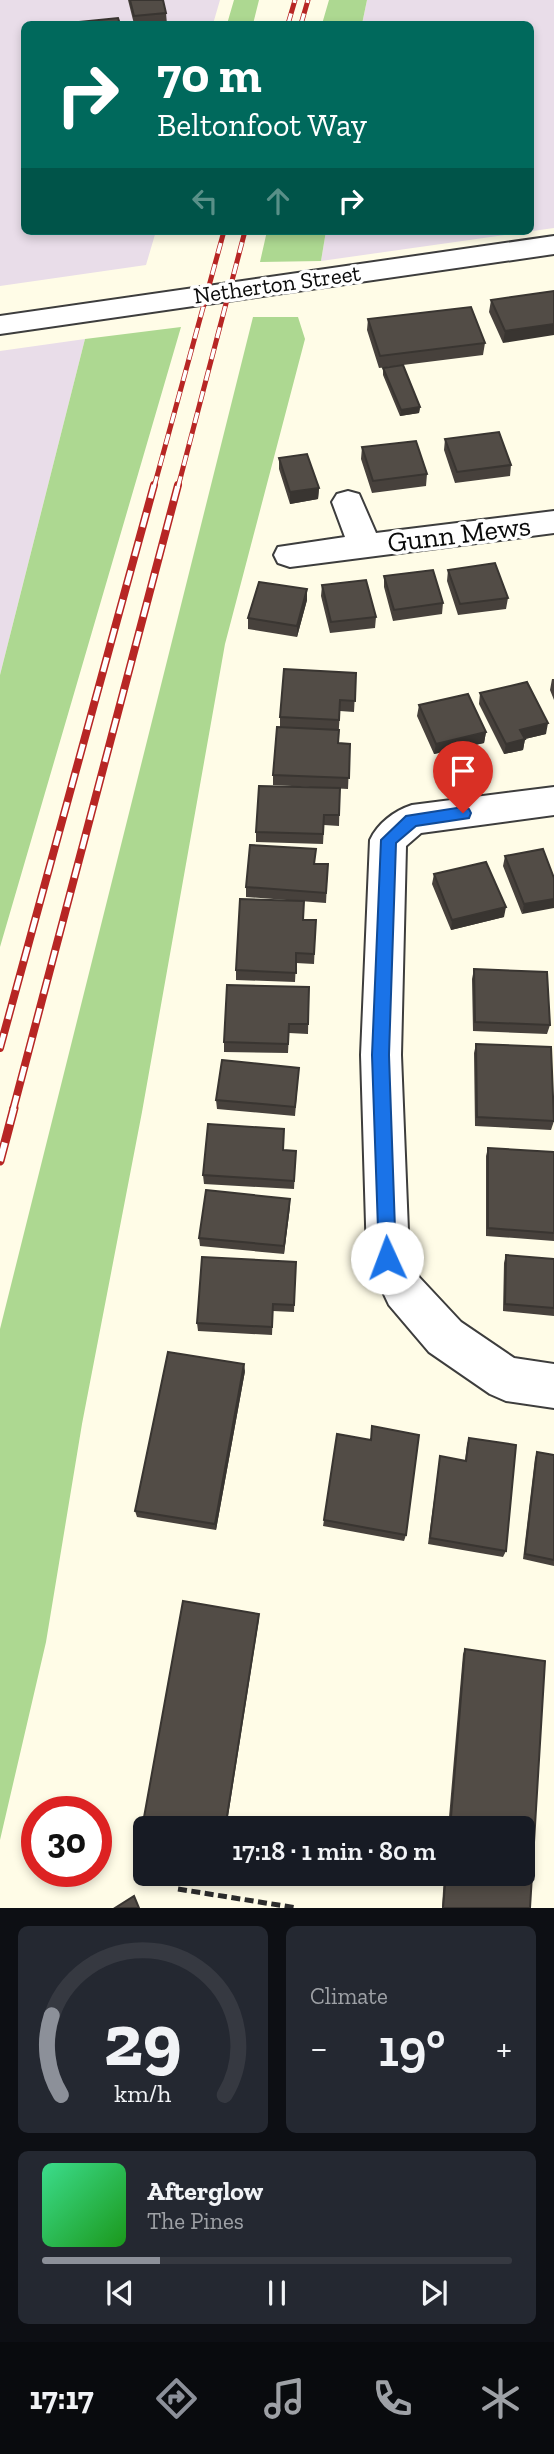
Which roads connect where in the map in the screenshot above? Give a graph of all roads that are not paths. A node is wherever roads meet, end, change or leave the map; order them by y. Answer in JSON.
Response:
{"nodes":[{"id":1,"x":554,"y":245,"type":"edge"},
{"id":2,"x":0,"y":325,"type":"edge"},
{"id":3,"x":348,"y":502,"type":"dead end"},
{"id":4,"x":554,"y":522,"type":"edge"},
{"id":5,"x":364,"y":545,"type":"junction"},
{"id":6,"x":290,"y":555,"type":"dead end"},
{"id":7,"x":554,"y":801,"type":"edge"},
{"id":8,"x":554,"y":1386,"type":"edge"}],
"edges":[{"from":1,"to":2,"type":"street","name":"Netherton Street"},
{"from":3,"to":5,"type":"street","name":"Gunn Mews"},
{"from":4,"to":5,"type":"street","name":"Gunn Mews"},
{"from":5,"to":6,"type":"street","name":"Gunn Mews"},
{"from":7,"to":8,"type":"street"}]}
